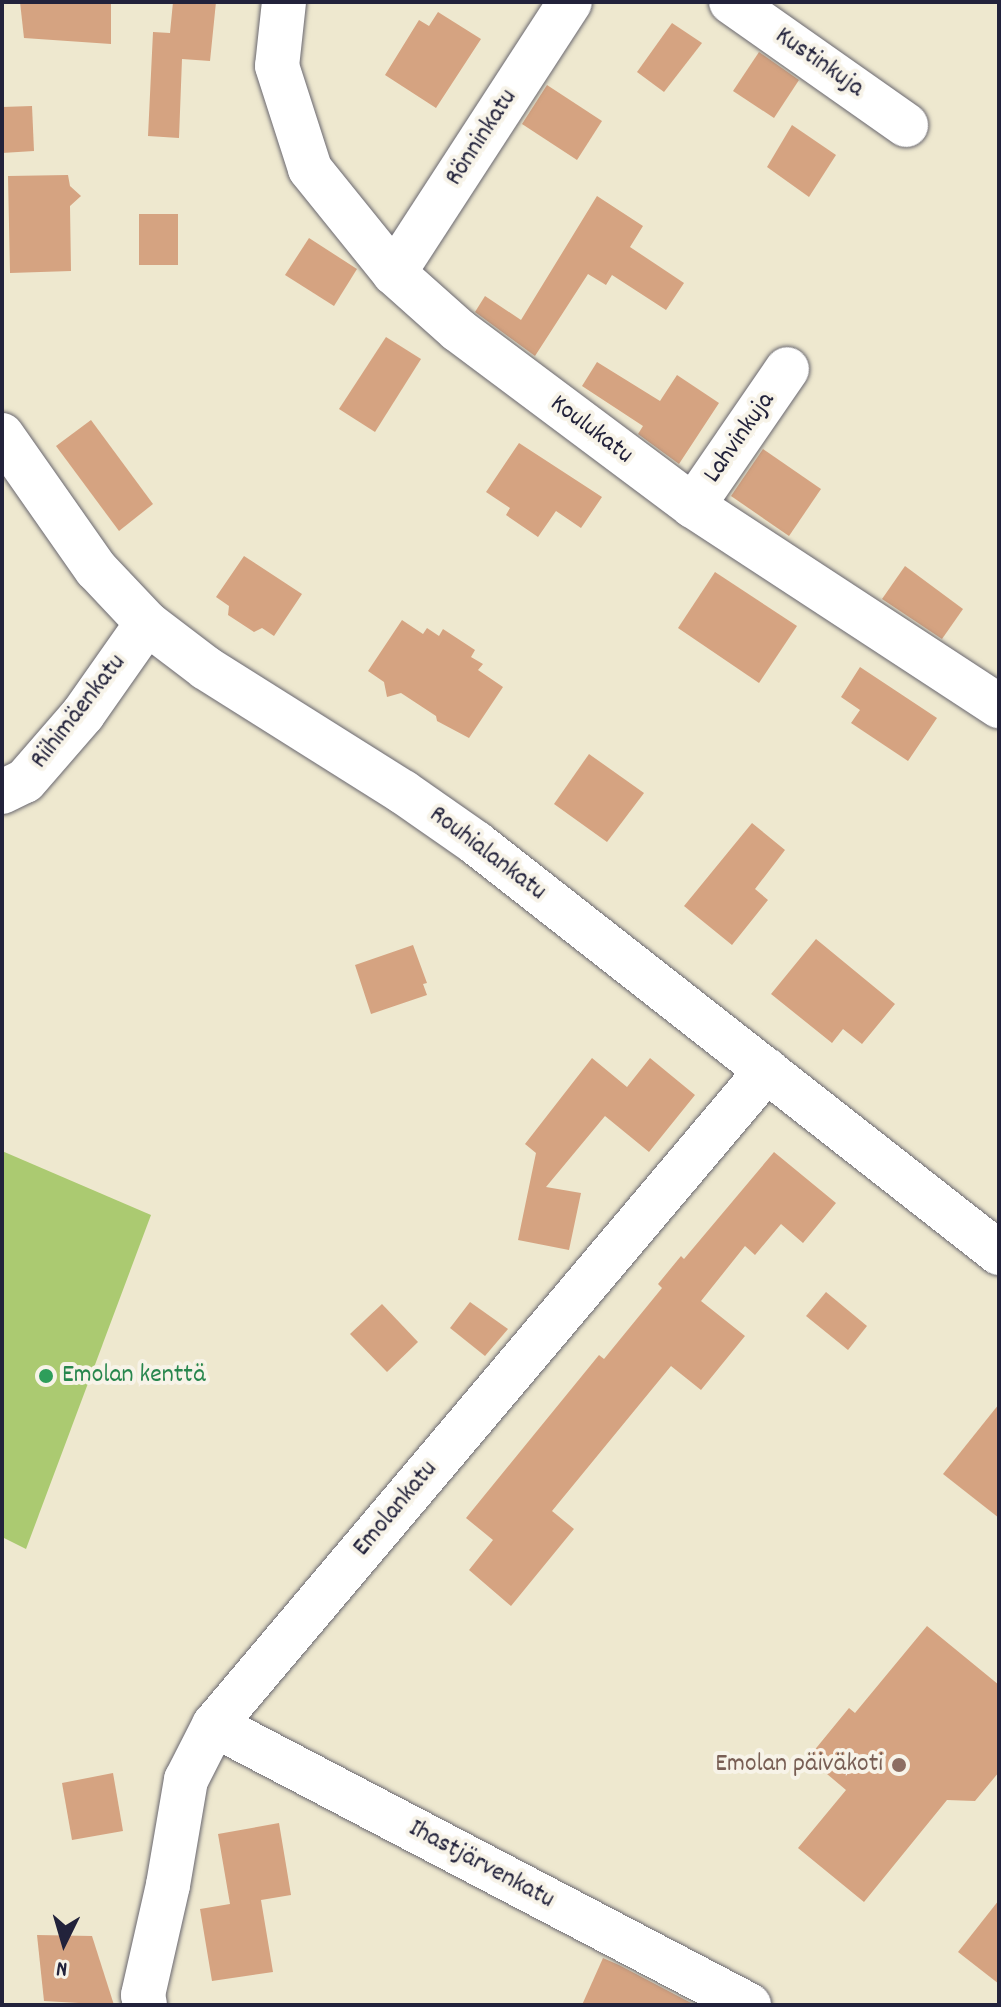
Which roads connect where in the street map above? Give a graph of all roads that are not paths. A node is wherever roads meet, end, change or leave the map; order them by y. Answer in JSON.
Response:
{"nodes":[{"id":1,"x":284,"y":2,"type":"edge"},
{"id":2,"x":570,"y":2,"type":"edge"},
{"id":3,"x":731,"y":2,"type":"edge"},
{"id":4,"x":906,"y":125,"type":"dead end"},
{"id":5,"x":394,"y":273,"type":"junction"},
{"id":6,"x":787,"y":369,"type":"dead end"},
{"id":7,"x":2,"y":435,"type":"edge"},
{"id":8,"x":693,"y":506,"type":"junction"},
{"id":9,"x":147,"y":623,"type":"junction"},
{"id":10,"x":999,"y":706,"type":"edge"},
{"id":11,"x":2,"y":792,"type":"edge"},
{"id":12,"x":767,"y":1070,"type":"junction"},
{"id":13,"x":998,"y":1249,"type":"edge"},
{"id":14,"x":214,"y":1725,"type":"junction"},
{"id":15,"x":145,"y":2005,"type":"edge"},
{"id":16,"x":749,"y":2005,"type":"edge"}],
"edges":[{"from":1,"to":5,"type":"street","name":"Koulukatu"},
{"from":2,"to":5,"type":"street","name":"Rönninkatu"},
{"from":3,"to":4,"type":"street","name":"Kustinkuja"},
{"from":5,"to":8,"type":"street","name":"Koulukatu"},
{"from":6,"to":8,"type":"street","name":"Lahvinkuja"},
{"from":7,"to":9,"type":"street","name":"Rouhialankatu"},
{"from":8,"to":10,"type":"street","name":"Koulukatu"},
{"from":9,"to":11,"type":"street","name":"Riihimäenkatu"},
{"from":9,"to":12,"type":"street","name":"Rouhialankatu"},
{"from":12,"to":13,"type":"street","name":"Rouhialankatu"},
{"from":12,"to":14,"type":"street","name":"Emolankatu"},
{"from":14,"to":15,"type":"street","name":"Emolankatu"},
{"from":14,"to":16,"type":"street","name":"Ihastjärvenkatu"}]}
